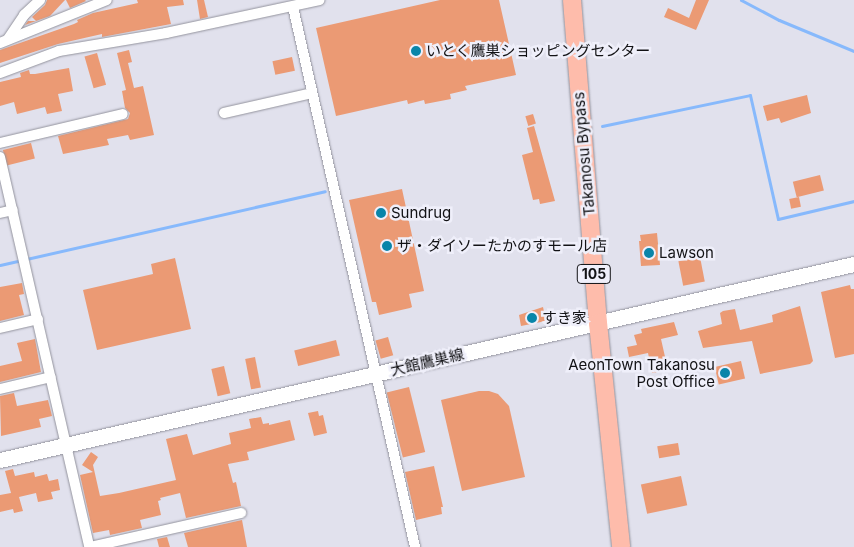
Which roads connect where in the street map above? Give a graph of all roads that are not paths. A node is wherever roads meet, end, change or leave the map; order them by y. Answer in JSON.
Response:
{"nodes":[{"id":1,"x":40,"y":0,"type":"edge"},
{"id":2,"x":108,"y":0,"type":"edge"},
{"id":3,"x":320,"y":0,"type":"edge"},
{"id":4,"x":572,"y":0,"type":"edge"},
{"id":5,"x":293,"y":7,"type":"junction"},
{"id":6,"x":4,"y":41,"type":"edge"},
{"id":7,"x":0,"y":73,"type":"edge"},
{"id":8,"x":312,"y":93,"type":"junction"},
{"id":9,"x":224,"y":113,"type":"dead end"},
{"id":10,"x":122,"y":114,"type":"dead end"},
{"id":11,"x":0,"y":142,"type":"edge"},
{"id":12,"x":0,"y":157,"type":"edge"},
{"id":13,"x":12,"y":210,"type":"junction"},
{"id":14,"x":0,"y":213,"type":"edge"},
{"id":15,"x":854,"y":264,"type":"edge"},
{"id":16,"x":38,"y":319,"type":"junction"},
{"id":17,"x":598,"y":323,"type":"junction"},
{"id":18,"x":0,"y":328,"type":"edge"},
{"id":19,"x":375,"y":374,"type":"junction"},
{"id":20,"x":51,"y":377,"type":"junction"},
{"id":21,"x":0,"y":389,"type":"edge"},
{"id":22,"x":67,"y":445,"type":"junction"},
{"id":23,"x":0,"y":460,"type":"edge"},
{"id":24,"x":241,"y":513,"type":"dead end"},
{"id":25,"x":90,"y":547,"type":"edge"},
{"id":26,"x":415,"y":547,"type":"edge"},
{"id":27,"x":621,"y":547,"type":"edge"}],
"edges":[{"from":1,"to":6,"type":"street"},
{"from":2,"to":6,"type":"street"},
{"from":3,"to":5,"type":"street"},
{"from":4,"to":17,"type":"highway","name":"Takanosu Bypass","number":"105"},
{"from":5,"to":7,"type":"street"},
{"from":5,"to":8,"type":"street"},
{"from":8,"to":9,"type":"street"},
{"from":8,"to":19,"type":"street"},
{"from":10,"to":11,"type":"street"},
{"from":12,"to":13,"type":"street"},
{"from":13,"to":14,"type":"street"},
{"from":13,"to":16,"type":"street"},
{"from":15,"to":17,"type":"main road","name":"大館鷹巣線"},
{"from":16,"to":18,"type":"street"},
{"from":16,"to":20,"type":"street"},
{"from":17,"to":19,"type":"main road","name":"大館鷹巣線"},
{"from":17,"to":27,"type":"highway","name":"Takanosu Bypass","number":"105"},
{"from":19,"to":22,"type":"main road","name":"大館鷹巣線"},
{"from":19,"to":26,"type":"street"},
{"from":20,"to":21,"type":"street"},
{"from":20,"to":22,"type":"street"},
{"from":22,"to":23,"type":"main road","name":"大館鷹巣線"},
{"from":22,"to":25,"type":"street"},
{"from":24,"to":25,"type":"street"}]}
